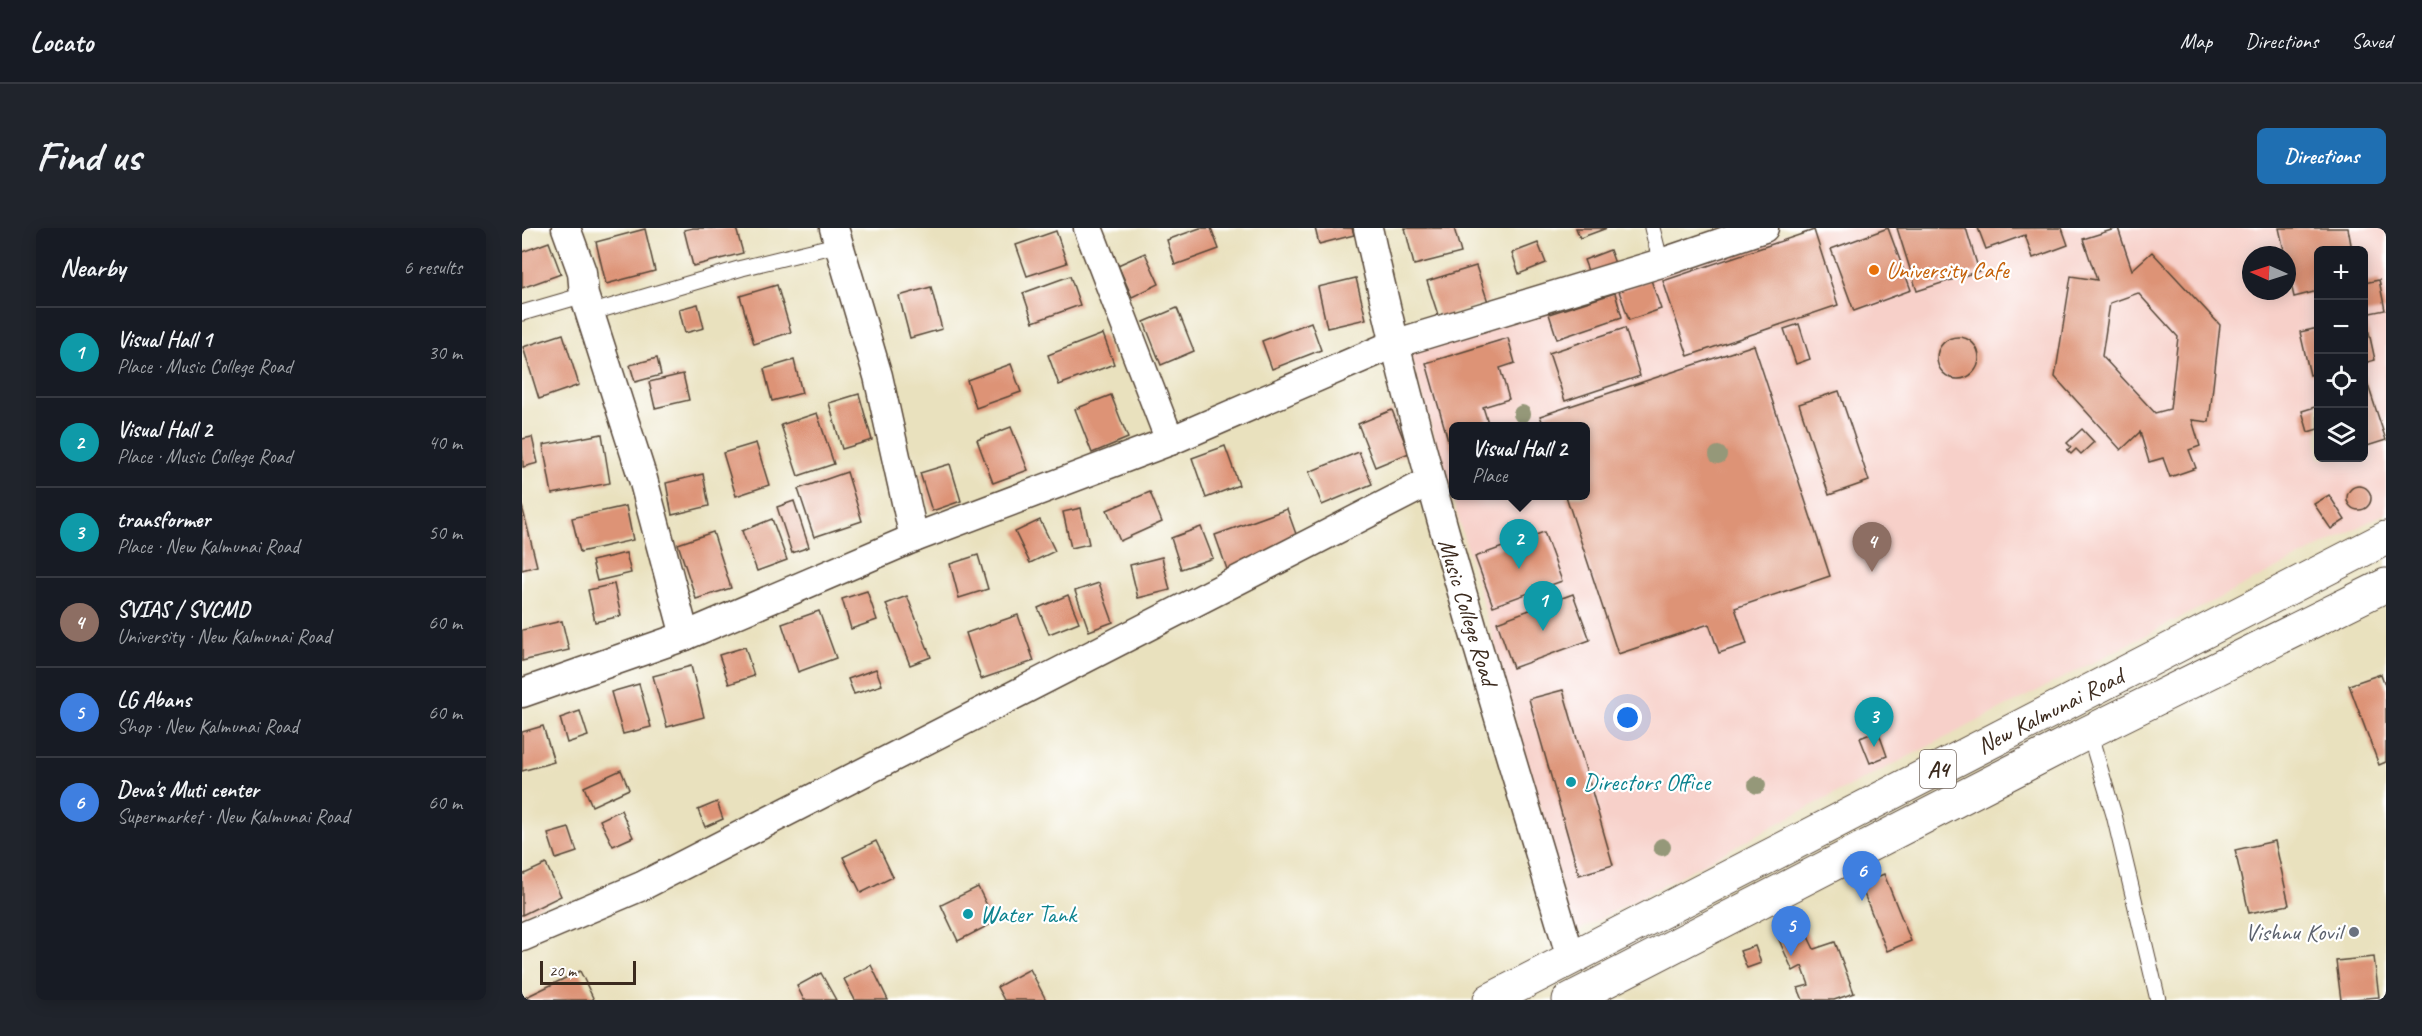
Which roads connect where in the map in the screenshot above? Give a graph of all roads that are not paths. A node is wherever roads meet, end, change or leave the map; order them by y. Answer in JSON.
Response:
{"nodes":[{"id":1,"x":566,"y":228,"type":"edge"},
{"id":2,"x":1088,"y":228,"type":"edge"},
{"id":3,"x":1368,"y":228,"type":"edge"},
{"id":4,"x":1652,"y":228,"type":"edge"},
{"id":5,"x":1764,"y":228,"type":"edge"},
{"id":6,"x":837,"y":236,"type":"edge"},
{"id":7,"x":1661,"y":263,"type":"junction"},
{"id":8,"x":587,"y":304,"type":"junction"},
{"id":9,"x":522,"y":313,"type":"edge"},
{"id":10,"x":1394,"y":344,"type":"junction"},
{"id":11,"x":1170,"y":441,"type":"junction"},
{"id":12,"x":1430,"y":482,"type":"junction"},
{"id":13,"x":914,"y":538,"type":"junction"},
{"id":14,"x":2386,"y":538,"type":"edge"},
{"id":15,"x":2386,"y":585,"type":"edge"},
{"id":16,"x":685,"y":636,"type":"junction"},
{"id":17,"x":522,"y":693,"type":"edge"},
{"id":18,"x":2090,"y":732,"type":"junction"},
{"id":19,"x":522,"y":937,"type":"edge"},
{"id":20,"x":1571,"y":958,"type":"junction"},
{"id":21,"x":1490,"y":1000,"type":"edge"},
{"id":22,"x":1569,"y":1000,"type":"edge"},
{"id":23,"x":2158,"y":1000,"type":"edge"}],
"edges":[{"from":1,"to":8,"type":"street"},
{"from":2,"to":11,"type":"street"},
{"from":3,"to":10,"type":"street","name":"Music College Road"},
{"from":4,"to":7,"type":"lane"},
{"from":5,"to":7,"type":"street"},
{"from":6,"to":8,"type":"lane"},
{"from":6,"to":13,"type":"street"},
{"from":7,"to":10,"type":"street"},
{"from":8,"to":9,"type":"lane"},
{"from":8,"to":16,"type":"street"},
{"from":10,"to":11,"type":"street"},
{"from":10,"to":12,"type":"street","name":"Music College Road"},
{"from":11,"to":13,"type":"street"},
{"from":12,"to":19,"type":"street"},
{"from":12,"to":20,"type":"street","name":"Music College Road"},
{"from":13,"to":16,"type":"street"},
{"from":14,"to":20,"type":"highway","name":"New Kalmunai Road","number":"A4"},
{"from":15,"to":18,"type":"highway","name":"New Kalmunai Road","number":"A4"},
{"from":16,"to":17,"type":"street"},
{"from":18,"to":22,"type":"highway","name":"New Kalmunai Road","number":"A4"},
{"from":18,"to":23,"type":"lane"},
{"from":20,"to":21,"type":"highway","name":"New Kalmunai Road","number":"A4"}]}
